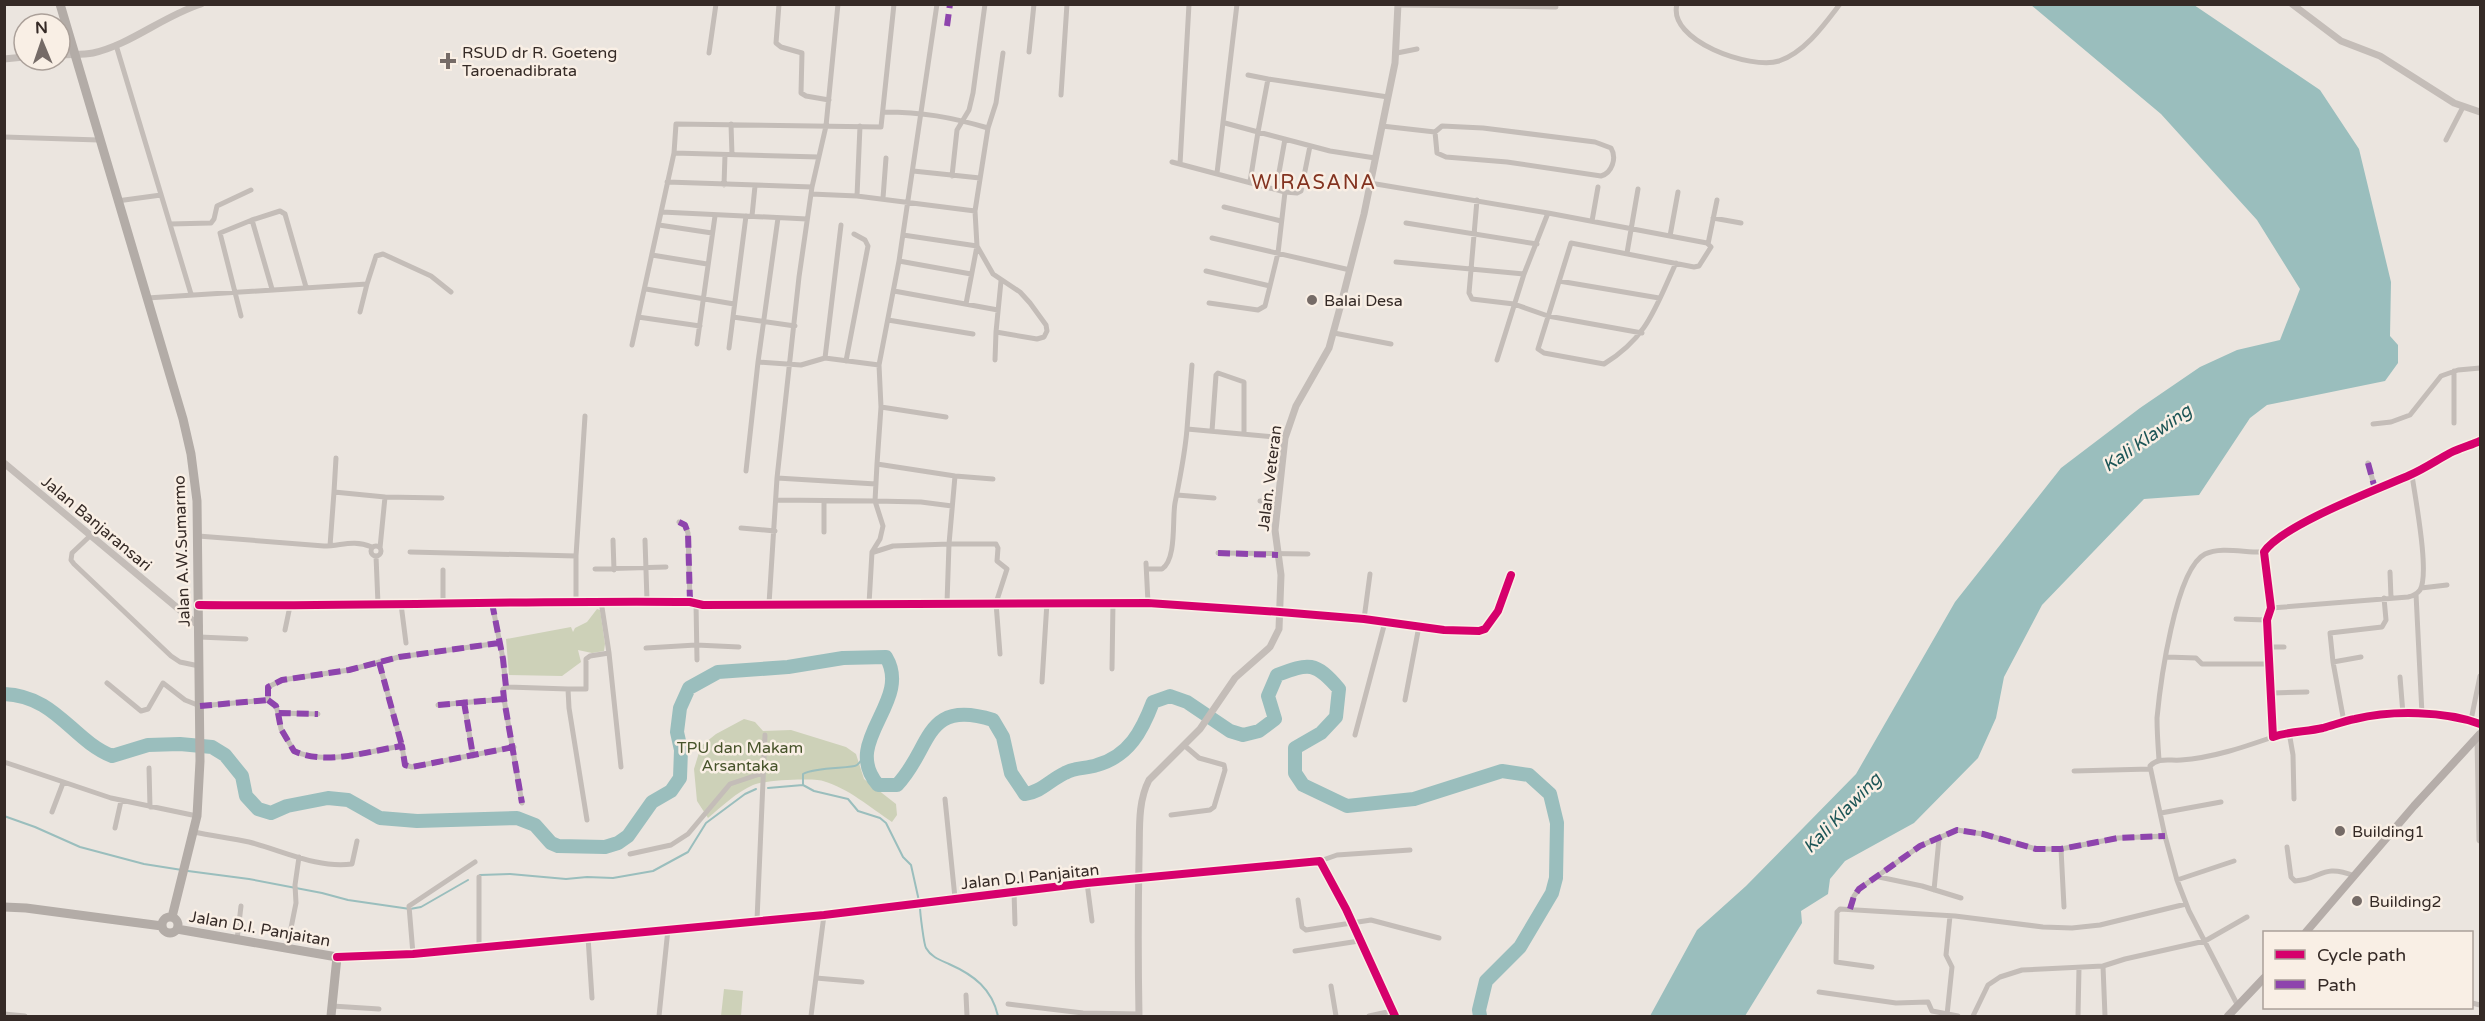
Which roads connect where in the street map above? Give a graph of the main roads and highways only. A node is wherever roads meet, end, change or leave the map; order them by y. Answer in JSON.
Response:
{"nodes":[{"id":1,"x":60,"y":4,"type":"edge"},
{"id":2,"x":2479,"y":736,"type":"edge"},
{"id":3,"x":4,"y":907,"type":"edge"},
{"id":4,"x":172,"y":917,"type":"junction"},
{"id":5,"x":162,"y":926,"type":"junction"},
{"id":6,"x":177,"y":929,"type":"junction"},
{"id":7,"x":2308,"y":931,"type":"edge"},
{"id":8,"x":2263,"y":980,"type":"edge"},
{"id":9,"x":331,"y":1017,"type":"edge"},
{"id":10,"x":2228,"y":1017,"type":"edge"}],
"edges":[{"from":1,"to":4,"type":"main road","name":"Jalan A.W.Sumarmo"},
{"from":2,"to":7,"type":"main road"},
{"from":3,"to":5,"type":"main road"},
{"from":4,"to":5,"type":"main road"},
{"from":4,"to":6,"type":"main road"},
{"from":5,"to":6,"type":"main road"},
{"from":6,"to":9,"type":"main road","name":"Jalan D.I. Panjaitan"},
{"from":8,"to":10,"type":"main road"}]}
